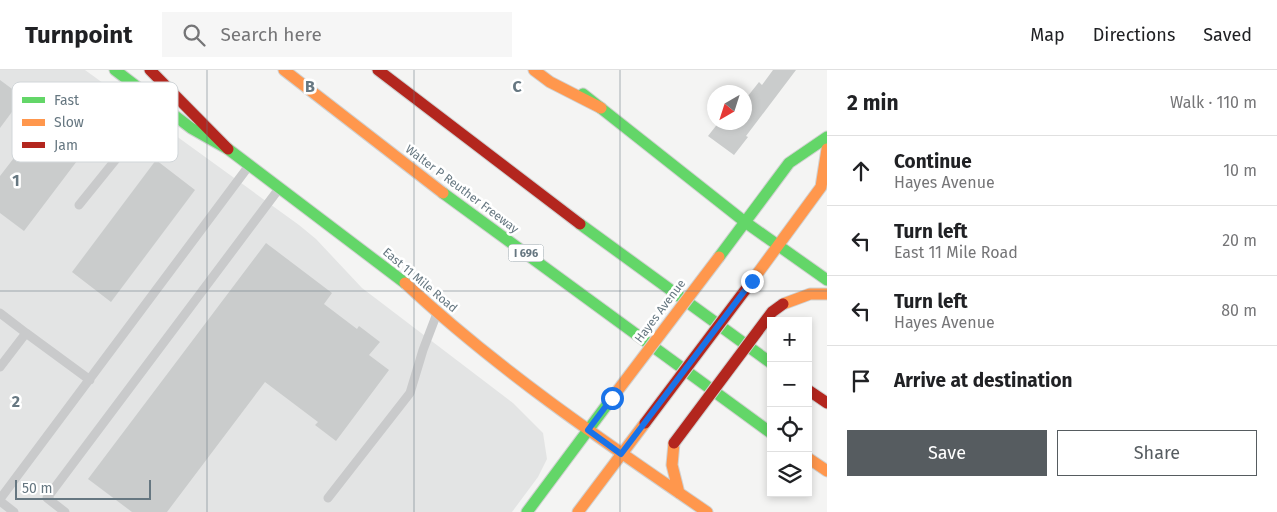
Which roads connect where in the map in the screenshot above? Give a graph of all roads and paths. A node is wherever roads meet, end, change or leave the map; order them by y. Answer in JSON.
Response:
{"nodes":[{"id":1,"x":115,"y":70,"type":"edge"},
{"id":2,"x":150,"y":70,"type":"edge"},
{"id":3,"x":284,"y":70,"type":"edge"},
{"id":4,"x":378,"y":70,"type":"edge"},
{"id":5,"x":534,"y":70,"type":"edge"},
{"id":6,"x":553,"y":70,"type":"edge"},
{"id":7,"x":131,"y":82,"type":"edge"},
{"id":8,"x":162,"y":82,"type":"edge"},
{"id":9,"x":178,"y":98,"type":"edge"},
{"id":10,"x":601,"y":108,"type":"junction"},
{"id":11,"x":178,"y":118,"type":"edge"},
{"id":12,"x":827,"y":137,"type":"edge"},
{"id":13,"x":228,"y":149,"type":"junction"},
{"id":14,"x":827,"y":149,"type":"edge"},
{"id":15,"x":113,"y":162,"type":"edge"},
{"id":16,"x":250,"y":165,"type":"junction"},
{"id":17,"x":279,"y":188,"type":"junction"},
{"id":18,"x":79,"y":205,"type":"dead end"},
{"id":19,"x":745,"y":222,"type":"junction"},
{"id":20,"x":778,"y":247,"type":"junction"},
{"id":21,"x":827,"y":280,"type":"edge"},
{"id":22,"x":827,"y":294,"type":"edge"},
{"id":23,"x":0,"y":313,"type":"edge"},
{"id":24,"x":437,"y":313,"type":"junction"},
{"id":25,"x":26,"y":333,"type":"junction"},
{"id":26,"x":770,"y":362,"type":"edge"},
{"id":27,"x":0,"y":367,"type":"edge"},
{"id":28,"x":90,"y":380,"type":"junction"},
{"id":29,"x":812,"y":393,"type":"edge"},
{"id":30,"x":827,"y":403,"type":"edge"},
{"id":31,"x":588,"y":430,"type":"junction"},
{"id":32,"x":767,"y":430,"type":"edge"},
{"id":33,"x":621,"y":454,"type":"junction"},
{"id":34,"x":812,"y":461,"type":"edge"},
{"id":35,"x":827,"y":471,"type":"edge"},
{"id":36,"x":679,"y":493,"type":"junction"},
{"id":37,"x":328,"y":498,"type":"dead end"},
{"id":38,"x":0,"y":500,"type":"edge"},
{"id":39,"x":14,"y":512,"type":"edge"},
{"id":40,"x":65,"y":512,"type":"edge"},
{"id":41,"x":527,"y":512,"type":"edge"},
{"id":42,"x":578,"y":512,"type":"edge"},
{"id":43,"x":707,"y":512,"type":"edge"}],
"edges":[{"from":1,"to":7,"type":"main road","name":"East 11 Mile Road"},
{"from":2,"to":8,"type":"main road"},
{"from":3,"to":32,"type":"main road","name":"Walter P Reuther Freeway","number":"I 696"},
{"from":4,"to":26,"type":"main road"},
{"from":5,"to":10,"type":"main road"},
{"from":6,"to":10,"type":"main road"},
{"from":9,"to":13,"type":"main road"},
{"from":10,"to":19,"type":"main road"},
{"from":11,"to":13,"type":"main road","name":"East 11 Mile Road"},
{"from":12,"to":19,"type":"main road","name":"Hayes Avenue"},
{"from":13,"to":16,"type":"main road","name":"East 11 Mile Road"},
{"from":14,"to":20,"type":"main road"},
{"from":15,"to":18,"type":"lane"},
{"from":16,"to":17,"type":"main road","name":"East 11 Mile Road"},
{"from":16,"to":28,"type":"lane"},
{"from":17,"to":24,"type":"main road","name":"East 11 Mile Road"},
{"from":17,"to":40,"type":"lane"},
{"from":19,"to":20,"type":"main road"},
{"from":19,"to":31,"type":"main road","name":"Hayes Avenue","bridge":true},
{"from":20,"to":21,"type":"main road"},
{"from":20,"to":33,"type":"main road","bridge":true},
{"from":22,"to":36,"type":"main road","bridge":true},
{"from":23,"to":25,"type":"lane"},
{"from":24,"to":31,"type":"main road","name":"East 11 Mile Road"},
{"from":24,"to":37,"type":"lane"},
{"from":25,"to":27,"type":"lane"},
{"from":25,"to":28,"type":"lane"},
{"from":28,"to":38,"type":"lane"},
{"from":29,"to":30,"type":"main road"},
{"from":31,"to":33,"type":"main road","name":"East 11 Mile Road"},
{"from":31,"to":41,"type":"main road","name":"Hayes Avenue"},
{"from":33,"to":36,"type":"main road","name":"East 11 Mile Road"},
{"from":33,"to":42,"type":"main road"},
{"from":34,"to":35,"type":"main road"},
{"from":36,"to":43,"type":"main road","name":"East 11 Mile Road"},
{"from":38,"to":39,"type":"lane"}]}
